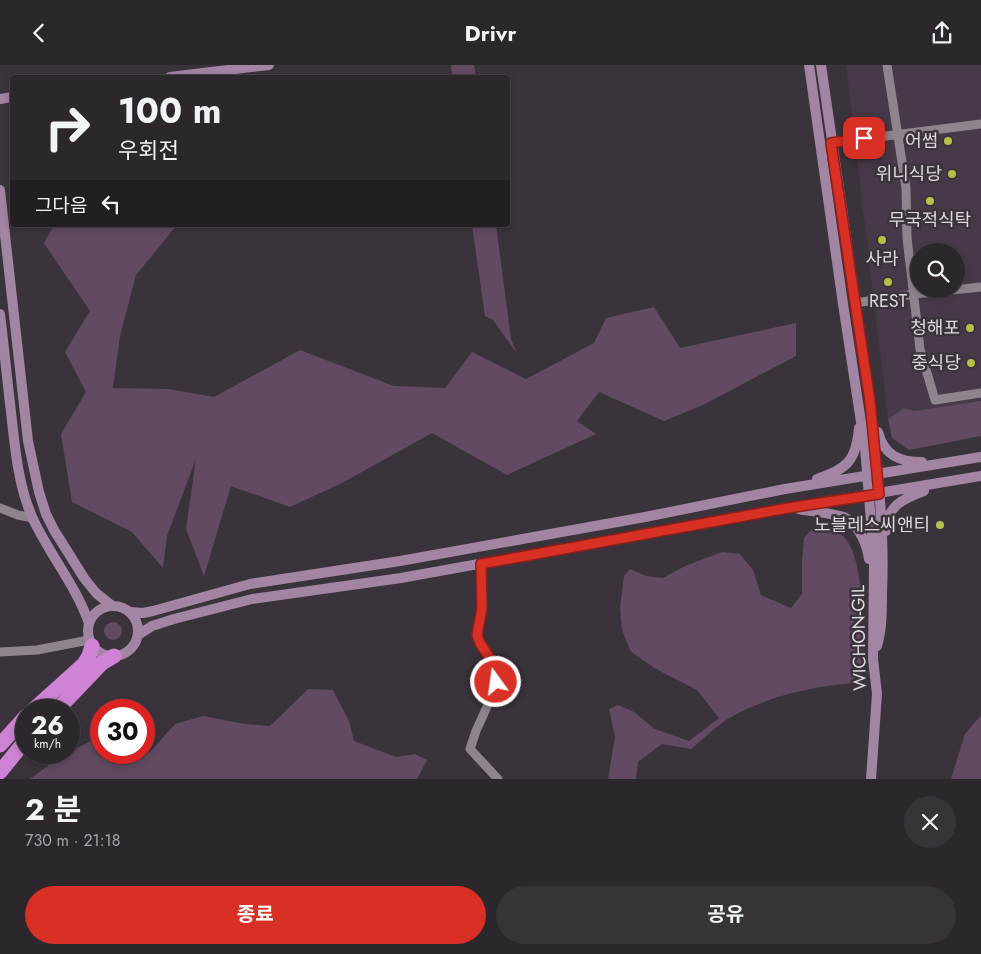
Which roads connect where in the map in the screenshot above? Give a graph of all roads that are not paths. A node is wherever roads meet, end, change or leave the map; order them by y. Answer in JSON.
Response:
{"nodes":[{"id":1,"x":269,"y":65,"type":"edge"},
{"id":2,"x":809,"y":65,"type":"edge"},
{"id":3,"x":821,"y":65,"type":"edge"},
{"id":4,"x":887,"y":65,"type":"edge"},
{"id":5,"x":215,"y":68,"type":"edge"},
{"id":6,"x":180,"y":75,"type":"edge"},
{"id":7,"x":981,"y":124,"type":"edge"},
{"id":8,"x":897,"y":134,"type":"junction"},
{"id":9,"x":831,"y":143,"type":"junction"},
{"id":10,"x":820,"y":144,"type":"junction"},
{"id":11,"x":0,"y":190,"type":"edge"},
{"id":12,"x":910,"y":259,"type":"edge"},
{"id":13,"x":981,"y":287,"type":"edge"},
{"id":14,"x":965,"y":289,"type":"edge"},
{"id":15,"x":910,"y":295,"type":"edge"},
{"id":16,"x":915,"y":298,"type":"edge"},
{"id":17,"x":855,"y":303,"type":"junction"},
{"id":18,"x":0,"y":314,"type":"edge"},
{"id":19,"x":981,"y":393,"type":"edge"},
{"id":20,"x":870,"y":401,"type":"junction"},
{"id":21,"x":860,"y":414,"type":"junction"},
{"id":22,"x":981,"y":457,"type":"edge"},
{"id":23,"x":948,"y":462,"type":"junction"},
{"id":24,"x":872,"y":475,"type":"junction"},
{"id":25,"x":981,"y":476,"type":"edge"},
{"id":26,"x":954,"y":481,"type":"junction"},
{"id":27,"x":785,"y":489,"type":"junction"},
{"id":28,"x":874,"y":495,"type":"junction"},
{"id":29,"x":0,"y":508,"type":"edge"},
{"id":30,"x":788,"y":508,"type":"junction"},
{"id":31,"x":33,"y":518,"type":"junction"},
{"id":32,"x":884,"y":560,"type":"junction"},
{"id":33,"x":481,"y":564,"type":"junction"},
{"id":34,"x":873,"y":587,"type":"junction"},
{"id":35,"x":111,"y":605,"type":"junction"},
{"id":36,"x":131,"y":612,"type":"junction"},
{"id":37,"x":89,"y":623,"type":"junction"},
{"id":38,"x":138,"y":635,"type":"junction"},
{"id":39,"x":91,"y":643,"type":"junction"},
{"id":40,"x":0,"y":652,"type":"edge"},
{"id":41,"x":114,"y":656,"type":"junction"},
{"id":42,"x":873,"y":659,"type":"junction"},
{"id":43,"x":44,"y":699,"type":"edge"},
{"id":44,"x":68,"y":699,"type":"edge"},
{"id":45,"x":15,"y":728,"type":"edge"},
{"id":46,"x":0,"y":745,"type":"edge"},
{"id":47,"x":15,"y":754,"type":"edge"},
{"id":48,"x":0,"y":772,"type":"edge"},
{"id":49,"x":498,"y":779,"type":"edge"},
{"id":50,"x":871,"y":779,"type":"edge"}],
"edges":[{"from":1,"to":5,"type":"street"},
{"from":2,"to":10,"type":"street"},
{"from":3,"to":9,"type":"street"},
{"from":4,"to":8,"type":"street"},
{"from":5,"to":6,"type":"street"},
{"from":7,"to":8,"type":"street"},
{"from":8,"to":9,"type":"street"},
{"from":8,"to":12,"type":"street"},
{"from":9,"to":10,"type":"street"},
{"from":9,"to":17,"type":"street"},
{"from":10,"to":21,"type":"street"},
{"from":11,"to":35,"type":"street"},
{"from":13,"to":14,"type":"street"},
{"from":15,"to":17,"type":"street"},
{"from":16,"to":19,"type":"street"},
{"from":17,"to":20,"type":"street"},
{"from":18,"to":31,"type":"street"},
{"from":20,"to":23,"type":"street"},
{"from":20,"to":24,"type":"street"},
{"from":21,"to":24,"type":"street"},
{"from":21,"to":27,"type":"street"},
{"from":22,"to":23,"type":"street"},
{"from":23,"to":24,"type":"street"},
{"from":24,"to":27,"type":"street"},
{"from":24,"to":28,"type":"street"},
{"from":25,"to":26,"type":"street"},
{"from":26,"to":28,"type":"street"},
{"from":26,"to":32,"type":"street"},
{"from":27,"to":36,"type":"street"},
{"from":28,"to":30,"type":"street"},
{"from":28,"to":32,"type":"street"},
{"from":28,"to":34,"type":"street","name":"WICHON-GIL"},
{"from":29,"to":31,"type":"street"},
{"from":30,"to":33,"type":"street"},
{"from":30,"to":34,"type":"street"},
{"from":31,"to":37,"type":"street"},
{"from":32,"to":42,"type":"street"},
{"from":33,"to":38,"type":"street"},
{"from":33,"to":49,"type":"street"},
{"from":34,"to":42,"type":"street","name":"WICHON-GIL"},
{"from":35,"to":36,"type":"street"},
{"from":35,"to":37,"type":"street"},
{"from":36,"to":38,"type":"street"},
{"from":37,"to":39,"type":"street"},
{"from":38,"to":41,"type":"street"},
{"from":39,"to":40,"type":"street"},
{"from":39,"to":41,"type":"street"},
{"from":39,"to":43,"type":"highway"},
{"from":41,"to":44,"type":"highway"},
{"from":42,"to":50,"type":"street","name":"WICHON-GIL"},
{"from":45,"to":46,"type":"highway"},
{"from":47,"to":48,"type":"highway"}]}
